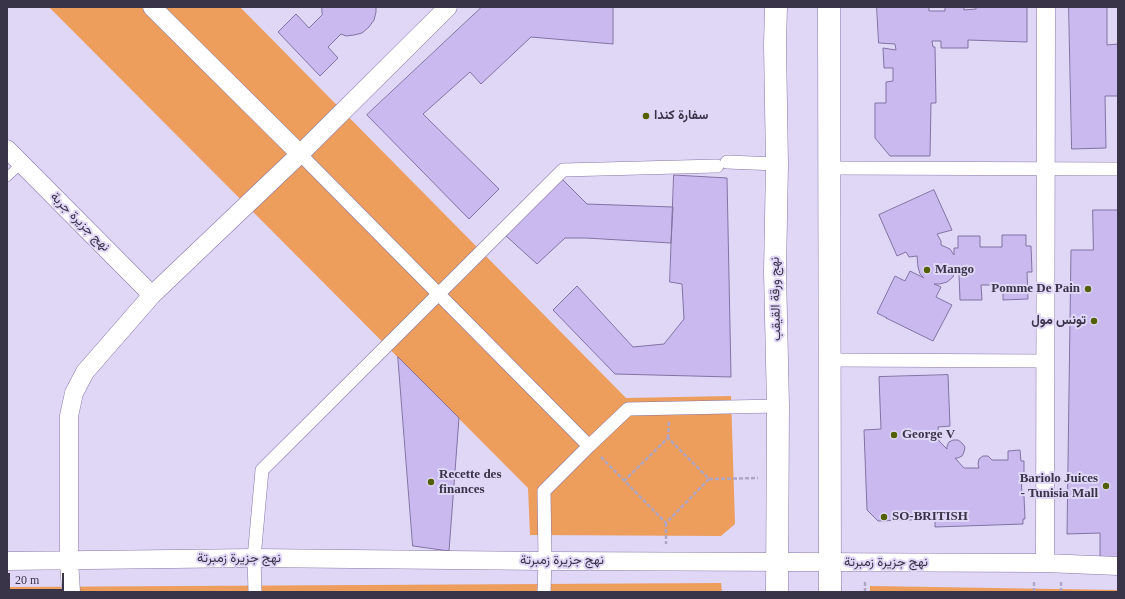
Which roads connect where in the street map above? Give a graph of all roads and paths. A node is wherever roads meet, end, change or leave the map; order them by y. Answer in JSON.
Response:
{"nodes":[{"id":1,"x":152,"y":7,"type":"edge"},
{"id":2,"x":776,"y":7,"type":"edge"},
{"id":3,"x":829,"y":7,"type":"edge"},
{"id":4,"x":1046,"y":7,"type":"edge"},
{"id":5,"x":438,"y":10,"type":"edge"},
{"id":6,"x":7,"y":150,"type":"edge"},
{"id":7,"x":300,"y":154,"type":"junction"},
{"id":8,"x":21,"y":164,"type":"junction"},
{"id":9,"x":776,"y":164,"type":"junction"},
{"id":10,"x":830,"y":168,"type":"junction"},
{"id":11,"x":1046,"y":169,"type":"junction"},
{"id":12,"x":1118,"y":169,"type":"edge"},
{"id":13,"x":7,"y":177,"type":"edge"},
{"id":14,"x":438,"y":294,"type":"junction"},
{"id":15,"x":152,"y":295,"type":"junction"},
{"id":16,"x":830,"y":360,"type":"junction"},
{"id":17,"x":1044,"y":361,"type":"junction"},
{"id":18,"x":778,"y":406,"type":"junction"},
{"id":19,"x":589,"y":446,"type":"junction"},
{"id":20,"x":777,"y":478,"type":"junction"},
{"id":21,"x":709,"y":480,"type":"junction"},
{"id":22,"x":624,"y":481,"type":"junction"},
{"id":23,"x":254,"y":558,"type":"junction"},
{"id":24,"x":69,"y":560,"type":"junction"},
{"id":25,"x":7,"y":561,"type":"edge"},
{"id":26,"x":545,"y":561,"type":"junction"},
{"id":27,"x":777,"y":562,"type":"junction"},
{"id":28,"x":831,"y":563,"type":"junction"},
{"id":29,"x":1045,"y":564,"type":"junction"},
{"id":30,"x":1118,"y":566,"type":"edge"},
{"id":31,"x":71,"y":592,"type":"edge"},
{"id":32,"x":255,"y":592,"type":"edge"},
{"id":33,"x":544,"y":592,"type":"edge"},
{"id":34,"x":777,"y":592,"type":"edge"},
{"id":35,"x":830,"y":592,"type":"edge"}],
"edges":[{"from":1,"to":7,"type":"street"},
{"from":2,"to":9,"type":"main road","name":"نهج ورقة القيقب"},
{"from":3,"to":10,"type":"main road"},
{"from":4,"to":11,"type":"street"},
{"from":5,"to":7,"type":"street"},
{"from":6,"to":8,"type":"street","name":"نهج جزيرة جربة"},
{"from":7,"to":14,"type":"street"},
{"from":7,"to":15,"type":"street"},
{"from":8,"to":13,"type":"lane"},
{"from":8,"to":15,"type":"street","name":"نهج جزيرة جربة"},
{"from":9,"to":14,"type":"street"},
{"from":9,"to":18,"type":"main road","name":"نهج ورقة القيقب"},
{"from":10,"to":11,"type":"street"},
{"from":10,"to":16,"type":"main road"},
{"from":11,"to":12,"type":"street"},
{"from":11,"to":17,"type":"street"},
{"from":14,"to":19,"type":"street"},
{"from":14,"to":23,"type":"street"},
{"from":15,"to":24,"type":"street"},
{"from":16,"to":17,"type":"street"},
{"from":16,"to":28,"type":"main road"},
{"from":17,"to":29,"type":"street"},
{"from":18,"to":19,"type":"street"},
{"from":18,"to":20,"type":"main road","name":"نهج ورقة القيقب"},
{"from":19,"to":22,"type":"path"},
{"from":19,"to":26,"type":"street"},
{"from":20,"to":21,"type":"path"},
{"from":20,"to":27,"type":"main road","name":"نهج ورقة القيقب"},
{"from":21,"to":22,"type":"path"},
{"from":21,"to":22,"type":"path"},
{"from":23,"to":24,"type":"street","name":"نهج جزيرة زمبرتة"},
{"from":23,"to":26,"type":"street","name":"نهج جزيرة زمبرتة"},
{"from":23,"to":32,"type":"street"},
{"from":24,"to":25,"type":"street","name":"نهج جزيرة زمبرتة"},
{"from":24,"to":31,"type":"street"},
{"from":26,"to":27,"type":"street","name":"نهج جزيرة زمبرتة"},
{"from":26,"to":33,"type":"street"},
{"from":27,"to":28,"type":"street","name":"نهج جزيرة زمبرتة"},
{"from":27,"to":34,"type":"main road","name":"نهج ورقة القيقب"},
{"from":28,"to":29,"type":"street","name":"نهج جزيرة زمبرتة"},
{"from":28,"to":35,"type":"main road"},
{"from":29,"to":30,"type":"street","name":"نهج جزيرة زمبرتة"}]}
